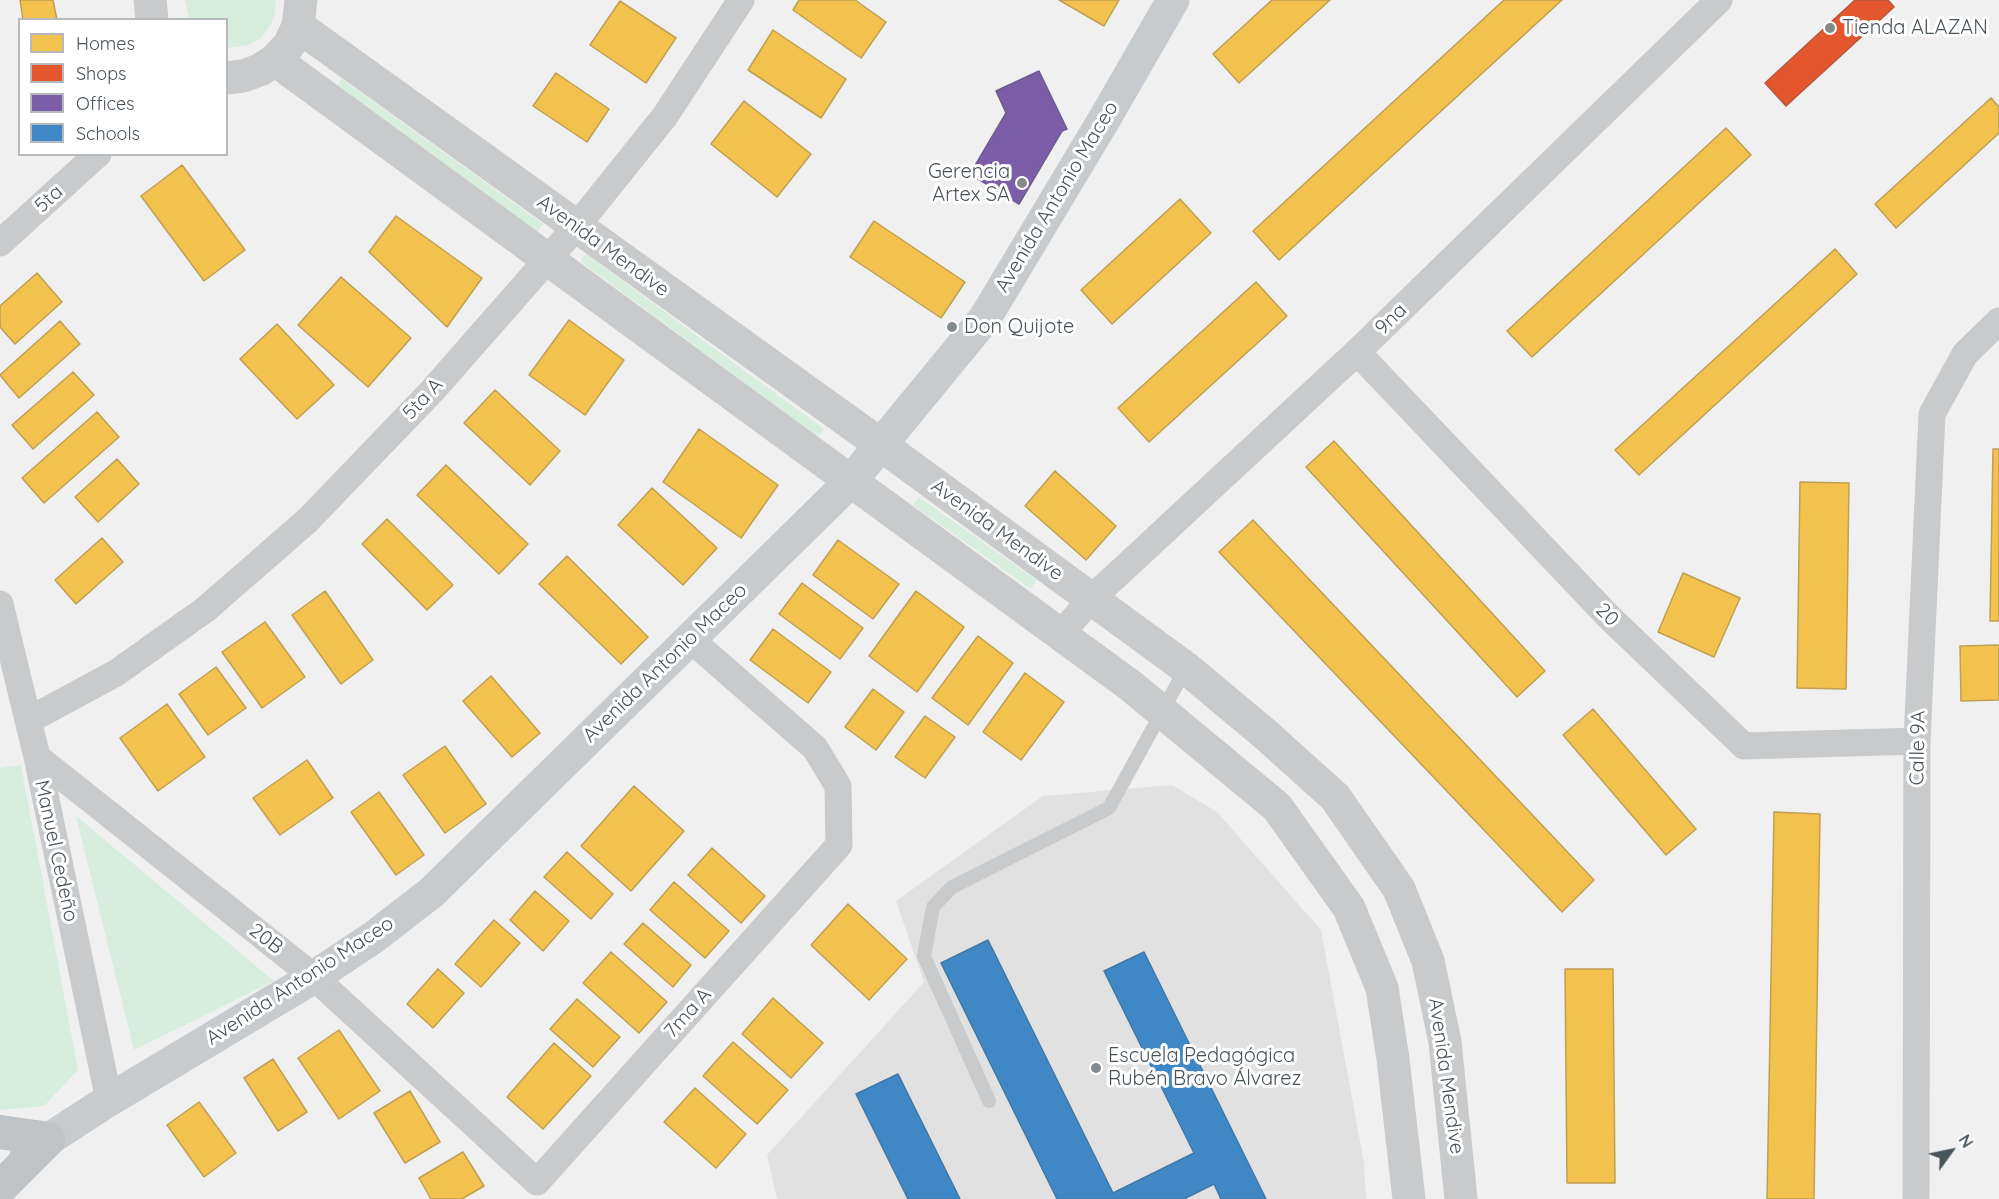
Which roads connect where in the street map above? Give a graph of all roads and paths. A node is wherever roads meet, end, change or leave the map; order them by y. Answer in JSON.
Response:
{"nodes":[{"id":1,"x":150,"y":0,"type":"edge"},
{"id":2,"x":741,"y":0,"type":"edge"},
{"id":3,"x":1173,"y":0,"type":"edge"},
{"id":4,"x":1719,"y":0,"type":"edge"},
{"id":5,"x":299,"y":13,"type":"edge"},
{"id":6,"x":152,"y":18,"type":"edge"},
{"id":7,"x":275,"y":60,"type":"junction"},
{"id":8,"x":228,"y":78,"type":"edge"},
{"id":9,"x":96,"y":156,"type":"edge"},
{"id":10,"x":576,"y":226,"type":"junction"},
{"id":11,"x":0,"y":243,"type":"edge"},
{"id":12,"x":547,"y":259,"type":"junction"},
{"id":13,"x":1999,"y":321,"type":"edge"},
{"id":14,"x":1357,"y":352,"type":"junction"},
{"id":15,"x":880,"y":445,"type":"junction"},
{"id":16,"x":850,"y":481,"type":"junction"},
{"id":17,"x":1091,"y":599,"type":"junction"},
{"id":18,"x":0,"y":604,"type":"edge"},
{"id":19,"x":1061,"y":634,"type":"junction"},
{"id":20,"x":690,"y":639,"type":"junction"},
{"id":21,"x":1186,"y":668,"type":"junction"},
{"id":22,"x":1163,"y":711,"type":"junction"},
{"id":23,"x":28,"y":720,"type":"junction"},
{"id":24,"x":1917,"y":741,"type":"junction"},
{"id":25,"x":37,"y":757,"type":"junction"},
{"id":26,"x":314,"y":977,"type":"junction"},
{"id":27,"x":109,"y":1100,"type":"junction"},
{"id":28,"x":990,"y":1101,"type":"dead end"},
{"id":29,"x":0,"y":1132,"type":"edge"},
{"id":30,"x":49,"y":1139,"type":"junction"},
{"id":31,"x":0,"y":1170,"type":"edge"},
{"id":32,"x":0,"y":1188,"type":"edge"},
{"id":33,"x":539,"y":1191,"type":"edge"},
{"id":34,"x":1408,"y":1199,"type":"edge"},
{"id":35,"x":1461,"y":1199,"type":"edge"},
{"id":36,"x":1916,"y":1199,"type":"edge"}],
"edges":[{"from":1,"to":6,"type":"street"},
{"from":2,"to":10,"type":"street","name":"5ta A"},
{"from":3,"to":15,"type":"main road","name":"Avenida Antonio Maceo"},
{"from":4,"to":14,"type":"street","name":"9na"},
{"from":5,"to":7,"type":"street","name":"Avenida Mendive"},
{"from":5,"to":10,"type":"street","name":"Avenida Mendive"},
{"from":7,"to":8,"type":"street","name":"Avenida Mendive"},
{"from":7,"to":12,"type":"street"},
{"from":9,"to":11,"type":"street","name":"5ta"},
{"from":10,"to":12,"type":"street","name":"5ta A"},
{"from":10,"to":15,"type":"street","name":"Avenida Mendive"},
{"from":12,"to":16,"type":"street"},
{"from":12,"to":23,"type":"street","name":"5ta A"},
{"from":13,"to":24,"type":"street","name":"Calle 9A"},
{"from":14,"to":17,"type":"street","name":"9na"},
{"from":14,"to":24,"type":"street","name":"20"},
{"from":15,"to":16,"type":"main road","name":"Avenida Antonio Maceo"},
{"from":15,"to":17,"type":"street","name":"Avenida Mendive"},
{"from":16,"to":19,"type":"street"},
{"from":16,"to":20,"type":"main road","name":"Avenida Antonio Maceo"},
{"from":17,"to":19,"type":"street","name":"9na"},
{"from":17,"to":21,"type":"street","name":"Avenida Mendive"},
{"from":18,"to":23,"type":"street","name":"Manuel Cedeño"},
{"from":19,"to":22,"type":"street"},
{"from":20,"to":26,"type":"main road","name":"Avenida Antonio Maceo"},
{"from":20,"to":33,"type":"street","name":"7ma A"},
{"from":21,"to":22,"type":"lane"},
{"from":21,"to":35,"type":"street","name":"Avenida Mendive"},
{"from":22,"to":28,"type":"lane"},
{"from":22,"to":34,"type":"street"},
{"from":23,"to":25,"type":"street","name":"Manuel Cedeño"},
{"from":24,"to":36,"type":"street","name":"Calle 9A"},
{"from":25,"to":26,"type":"street","name":"20B"},
{"from":25,"to":27,"type":"street","name":"Manuel Cedeño"},
{"from":26,"to":27,"type":"main road","name":"Avenida Antonio Maceo"},
{"from":26,"to":33,"type":"street","name":"20B"},
{"from":27,"to":30,"type":"main road","name":"Avenida Antonio Maceo"},
{"from":29,"to":30,"type":"highway"},
{"from":30,"to":31,"type":"main road","name":"Avenida Antonio Maceo"},
{"from":30,"to":32,"type":"highway"}]}
